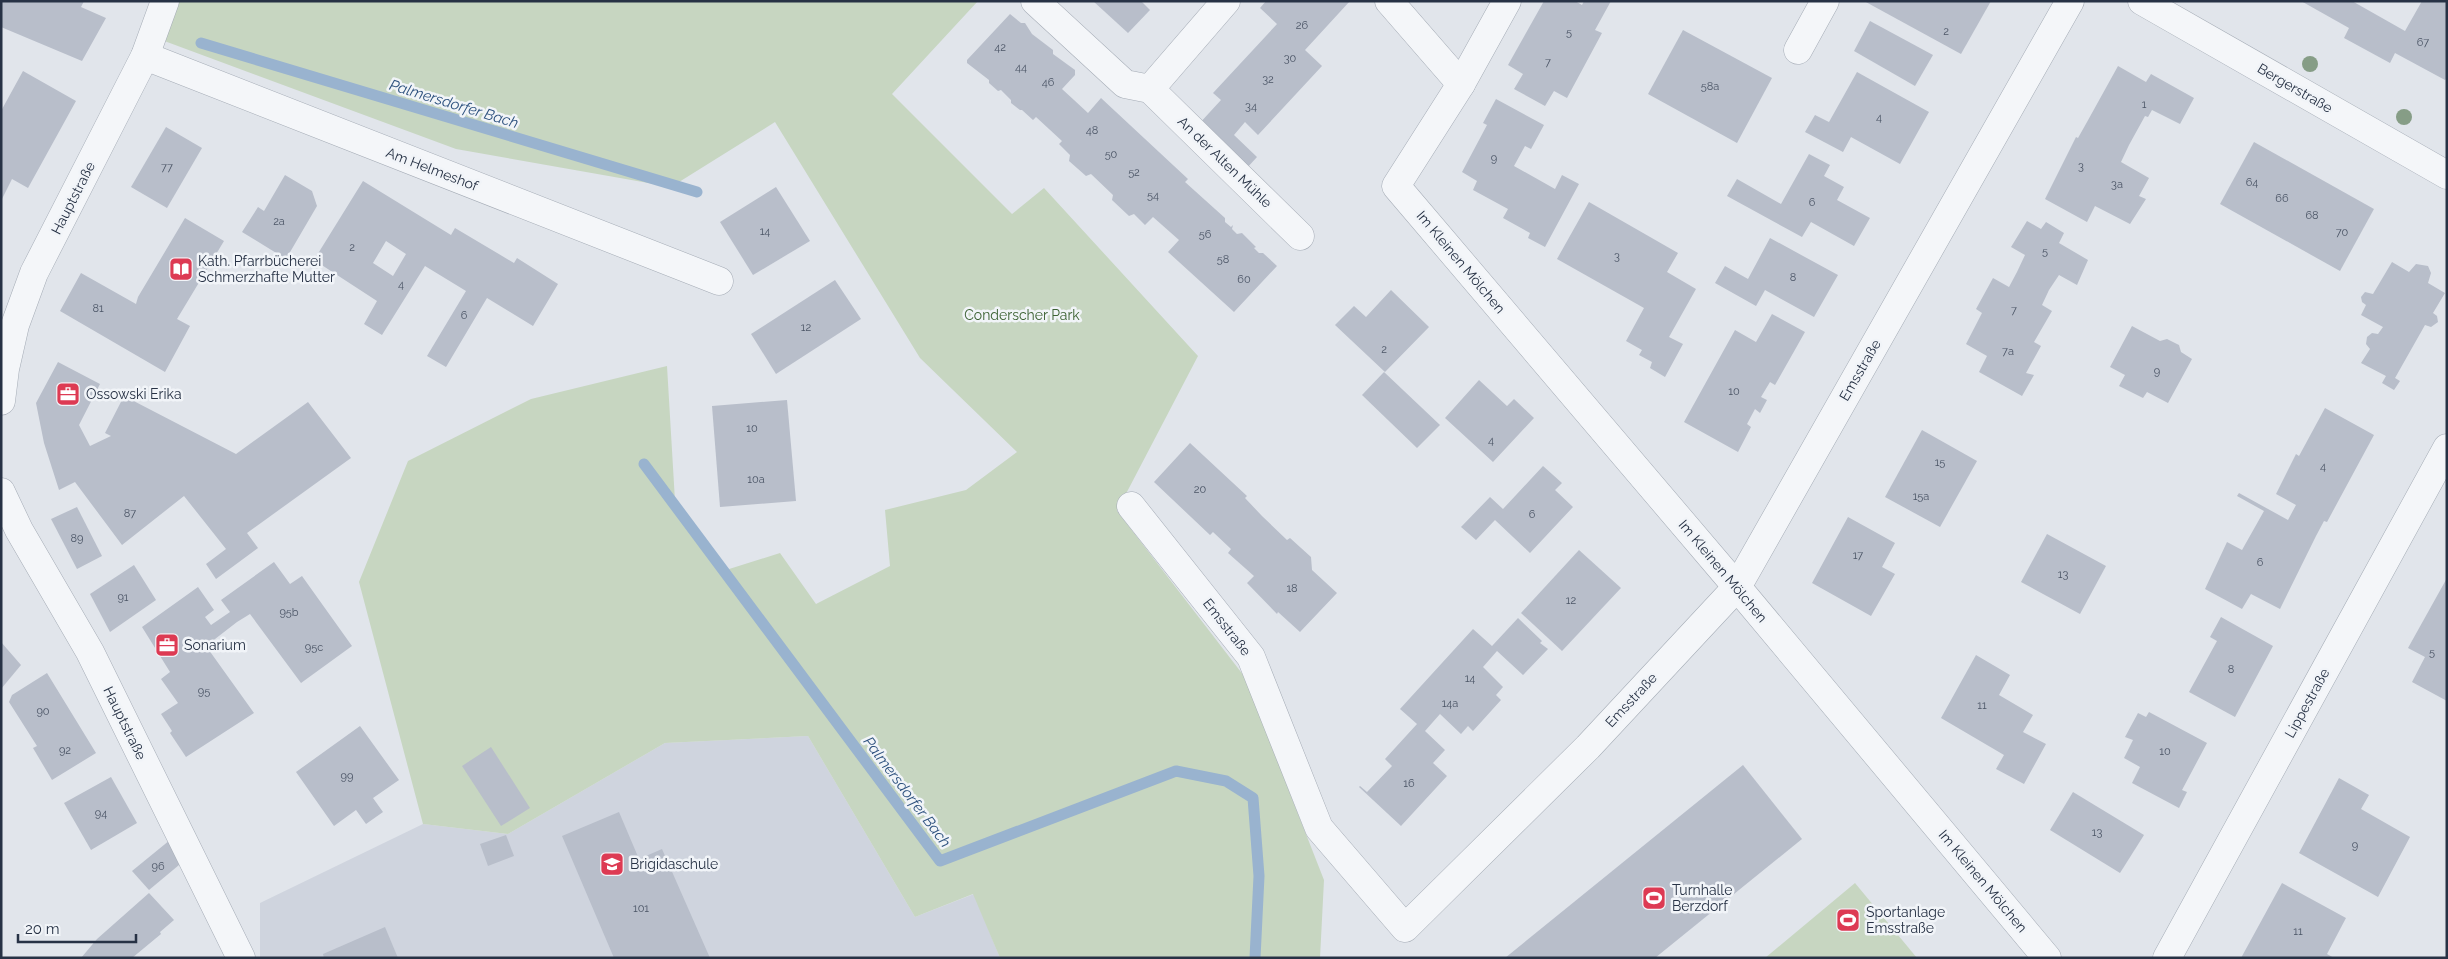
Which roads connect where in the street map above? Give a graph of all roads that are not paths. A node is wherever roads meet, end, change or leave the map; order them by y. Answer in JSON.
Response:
{"nodes":[{"id":1,"x":165,"y":1,"type":"edge"},
{"id":2,"x":1034,"y":1,"type":"edge"},
{"id":3,"x":1226,"y":1,"type":"edge"},
{"id":4,"x":1389,"y":1,"type":"edge"},
{"id":5,"x":1507,"y":1,"type":"edge"},
{"id":6,"x":1825,"y":1,"type":"edge"},
{"id":7,"x":2070,"y":1,"type":"edge"},
{"id":8,"x":2142,"y":1,"type":"edge"},
{"id":9,"x":1798,"y":50,"type":"dead end"},
{"id":10,"x":145,"y":56,"type":"junction"},
{"id":11,"x":1461,"y":84,"type":"junction"},
{"id":12,"x":1150,"y":89,"type":"junction"},
{"id":13,"x":2447,"y":175,"type":"edge"},
{"id":14,"x":1300,"y":236,"type":"dead end"},
{"id":15,"x":719,"y":281,"type":"dead end"},
{"id":16,"x":1,"y":401,"type":"edge"},
{"id":17,"x":2447,"y":448,"type":"edge"},
{"id":18,"x":2,"y":496,"type":"edge"},
{"id":19,"x":1131,"y":506,"type":"dead end"},
{"id":20,"x":1737,"y":587,"type":"junction"},
{"id":21,"x":241,"y":958,"type":"edge"},
{"id":22,"x":2047,"y":958,"type":"edge"},
{"id":23,"x":2168,"y":958,"type":"edge"}],
"edges":[{"from":1,"to":10,"type":"street","name":"Hauptstraße"},
{"from":2,"to":12,"type":"street"},
{"from":3,"to":12,"type":"street"},
{"from":4,"to":11,"type":"street"},
{"from":5,"to":11,"type":"street"},
{"from":6,"to":9,"type":"street"},
{"from":7,"to":20,"type":"street","name":"Emsstraße"},
{"from":8,"to":13,"type":"street","name":"Bergerstraße"},
{"from":10,"to":15,"type":"street","name":"Am Helmeshof"},
{"from":10,"to":16,"type":"street","name":"Hauptstraße"},
{"from":11,"to":20,"type":"street","name":"Im Kleinen Mölchen"},
{"from":12,"to":14,"type":"street","name":"An der Alten Mühle"},
{"from":17,"to":23,"type":"street","name":"Lippestraße"},
{"from":18,"to":21,"type":"street","name":"Hauptstraße"},
{"from":19,"to":20,"type":"street","name":"Emsstraße"},
{"from":20,"to":22,"type":"street","name":"Im Kleinen Mölchen"}]}
